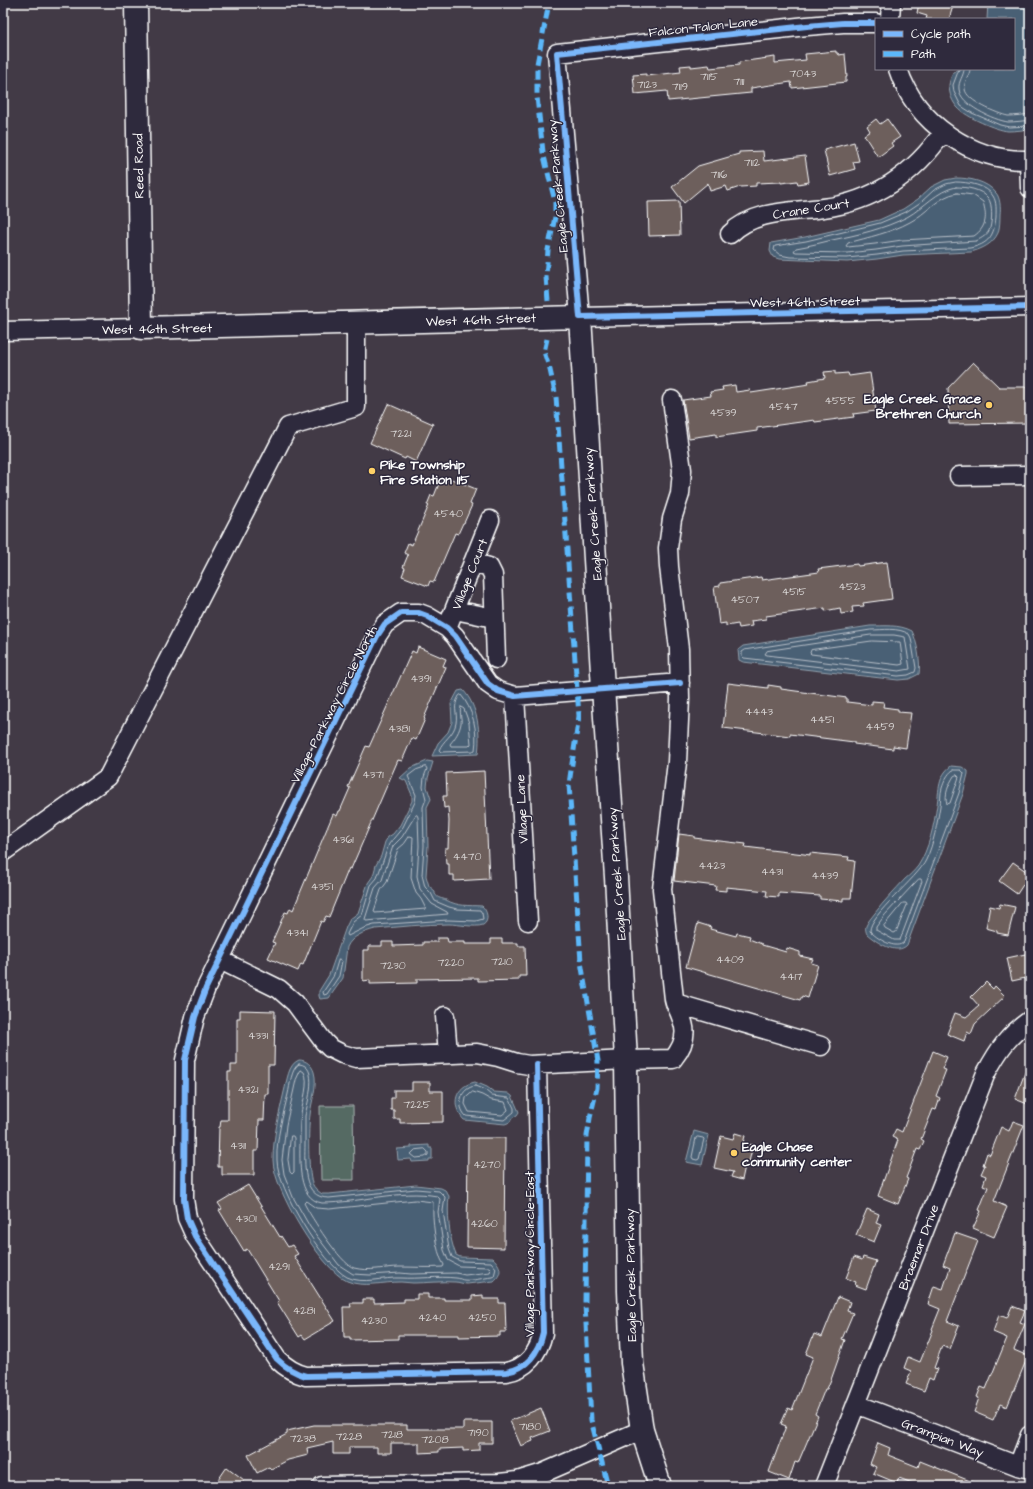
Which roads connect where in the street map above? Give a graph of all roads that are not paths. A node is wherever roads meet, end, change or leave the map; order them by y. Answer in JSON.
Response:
{"nodes":[{"id":1,"x":136,"y":3,"type":"edge"},
{"id":2,"x":891,"y":3,"type":"edge"},
{"id":3,"x":890,"y":18,"type":"edge"},
{"id":4,"x":875,"y":23,"type":"edge"},
{"id":5,"x":557,"y":53,"type":"joint"},
{"id":6,"x":898,"y":70,"type":"edge"},
{"id":7,"x":943,"y":132,"type":"junction"},
{"id":8,"x":1030,"y":160,"type":"edge"},
{"id":9,"x":1030,"y":188,"type":"edge"},
{"id":10,"x":730,"y":234,"type":"dead end"},
{"id":11,"x":1030,"y":307,"type":"edge"},
{"id":12,"x":580,"y":317,"type":"junction"},
{"id":13,"x":356,"y":323,"type":"junction"},
{"id":14,"x":141,"y":328,"type":"junction"},
{"id":15,"x":3,"y":331,"type":"edge"},
{"id":16,"x":672,"y":400,"type":"dead end"},
{"id":17,"x":1030,"y":475,"type":"edge"},
{"id":18,"x":959,"y":476,"type":"dead end"},
{"id":19,"x":490,"y":520,"type":"dead end"},
{"id":20,"x":473,"y":562,"type":"junction"},
{"id":21,"x":455,"y":610,"type":"junction"},
{"id":22,"x":494,"y":618,"type":"junction"},
{"id":23,"x":447,"y":628,"type":"junction"},
{"id":24,"x":496,"y":659,"type":"dead end"},
{"id":25,"x":680,"y":683,"type":"junction"},
{"id":26,"x":603,"y":688,"type":"junction"},
{"id":27,"x":515,"y":696,"type":"junction"},
{"id":28,"x":3,"y":852,"type":"edge"},
{"id":29,"x":528,"y":921,"type":"dead end"},
{"id":30,"x":220,"y":960,"type":"junction"},
{"id":31,"x":675,"y":1003,"type":"junction"},
{"id":32,"x":445,"y":1016,"type":"dead end"},
{"id":33,"x":1030,"y":1020,"type":"edge"},
{"id":34,"x":821,"y":1046,"type":"dead end"},
{"id":35,"x":448,"y":1054,"type":"junction"},
{"id":36,"x":626,"y":1060,"type":"junction"},
{"id":37,"x":537,"y":1065,"type":"junction"},
{"id":38,"x":310,"y":1376,"type":"joint"},
{"id":39,"x":856,"y":1404,"type":"junction"},
{"id":40,"x":642,"y":1430,"type":"junction"},
{"id":41,"x":1030,"y":1435,"type":"edge"},
{"id":42,"x":1024,"y":1467,"type":"edge"},
{"id":43,"x":418,"y":1485,"type":"edge"},
{"id":44,"x":322,"y":1486,"type":"edge"},
{"id":45,"x":660,"y":1486,"type":"edge"},
{"id":46,"x":824,"y":1486,"type":"edge"}],
"edges":[{"from":1,"to":14,"type":"main road","name":"Reed Road"},
{"from":2,"to":3,"type":"street"},
{"from":4,"to":5,"type":"street","name":"Falcon Talon Lane"},
{"from":5,"to":12,"type":"street","name":"Eagle Creek Parkway"},
{"from":6,"to":7,"type":"street"},
{"from":7,"to":8,"type":"street"},
{"from":7,"to":10,"type":"street","name":"Crane Court"},
{"from":8,"to":9,"type":"street"},
{"from":11,"to":12,"type":"street","name":"West 46th Street"},
{"from":12,"to":13,"type":"main road","name":"West 46th Street"},
{"from":12,"to":26,"type":"main road","name":"Eagle Creek Parkway"},
{"from":13,"to":14,"type":"main road","name":"West 46th Street"},
{"from":13,"to":28,"type":"street"},
{"from":14,"to":15,"type":"street","name":"West 46th Street"},
{"from":16,"to":25,"type":"street"},
{"from":17,"to":18,"type":"street"},
{"from":19,"to":20,"type":"street","name":"Village Court"},
{"from":20,"to":21,"type":"street","name":"Village Court"},
{"from":20,"to":22,"type":"street"},
{"from":21,"to":22,"type":"street"},
{"from":21,"to":23,"type":"street","name":"Village Court"},
{"from":22,"to":24,"type":"street"},
{"from":23,"to":27,"type":"street","name":"Village Parkway Circle North"},
{"from":23,"to":30,"type":"street","name":"Village Parkway Circle North"},
{"from":25,"to":26,"type":"street"},
{"from":25,"to":31,"type":"street"},
{"from":26,"to":27,"type":"street","name":"Village Parkway Circle North"},
{"from":26,"to":36,"type":"main road","name":"Eagle Creek Parkway"},
{"from":27,"to":29,"type":"street","name":"Village Lane"},
{"from":30,"to":35,"type":"street"},
{"from":30,"to":38,"type":"street","name":"Village Parkway Circle North"},
{"from":31,"to":34,"type":"street"},
{"from":31,"to":36,"type":"street"},
{"from":32,"to":35,"type":"street"},
{"from":33,"to":39,"type":"street","name":"Braemar Drive"},
{"from":35,"to":37,"type":"street"},
{"from":36,"to":37,"type":"street"},
{"from":36,"to":40,"type":"main road","name":"Eagle Creek Parkway"},
{"from":37,"to":38,"type":"street","name":"Village Parkway Circle East"},
{"from":39,"to":42,"type":"street","name":"Grampian Way"},
{"from":39,"to":46,"type":"street","name":"Braemar Drive"},
{"from":40,"to":43,"type":"street"},
{"from":40,"to":45,"type":"main road","name":"Eagle Creek Parkway"},
{"from":41,"to":42,"type":"street"},
{"from":43,"to":44,"type":"street"}]}
